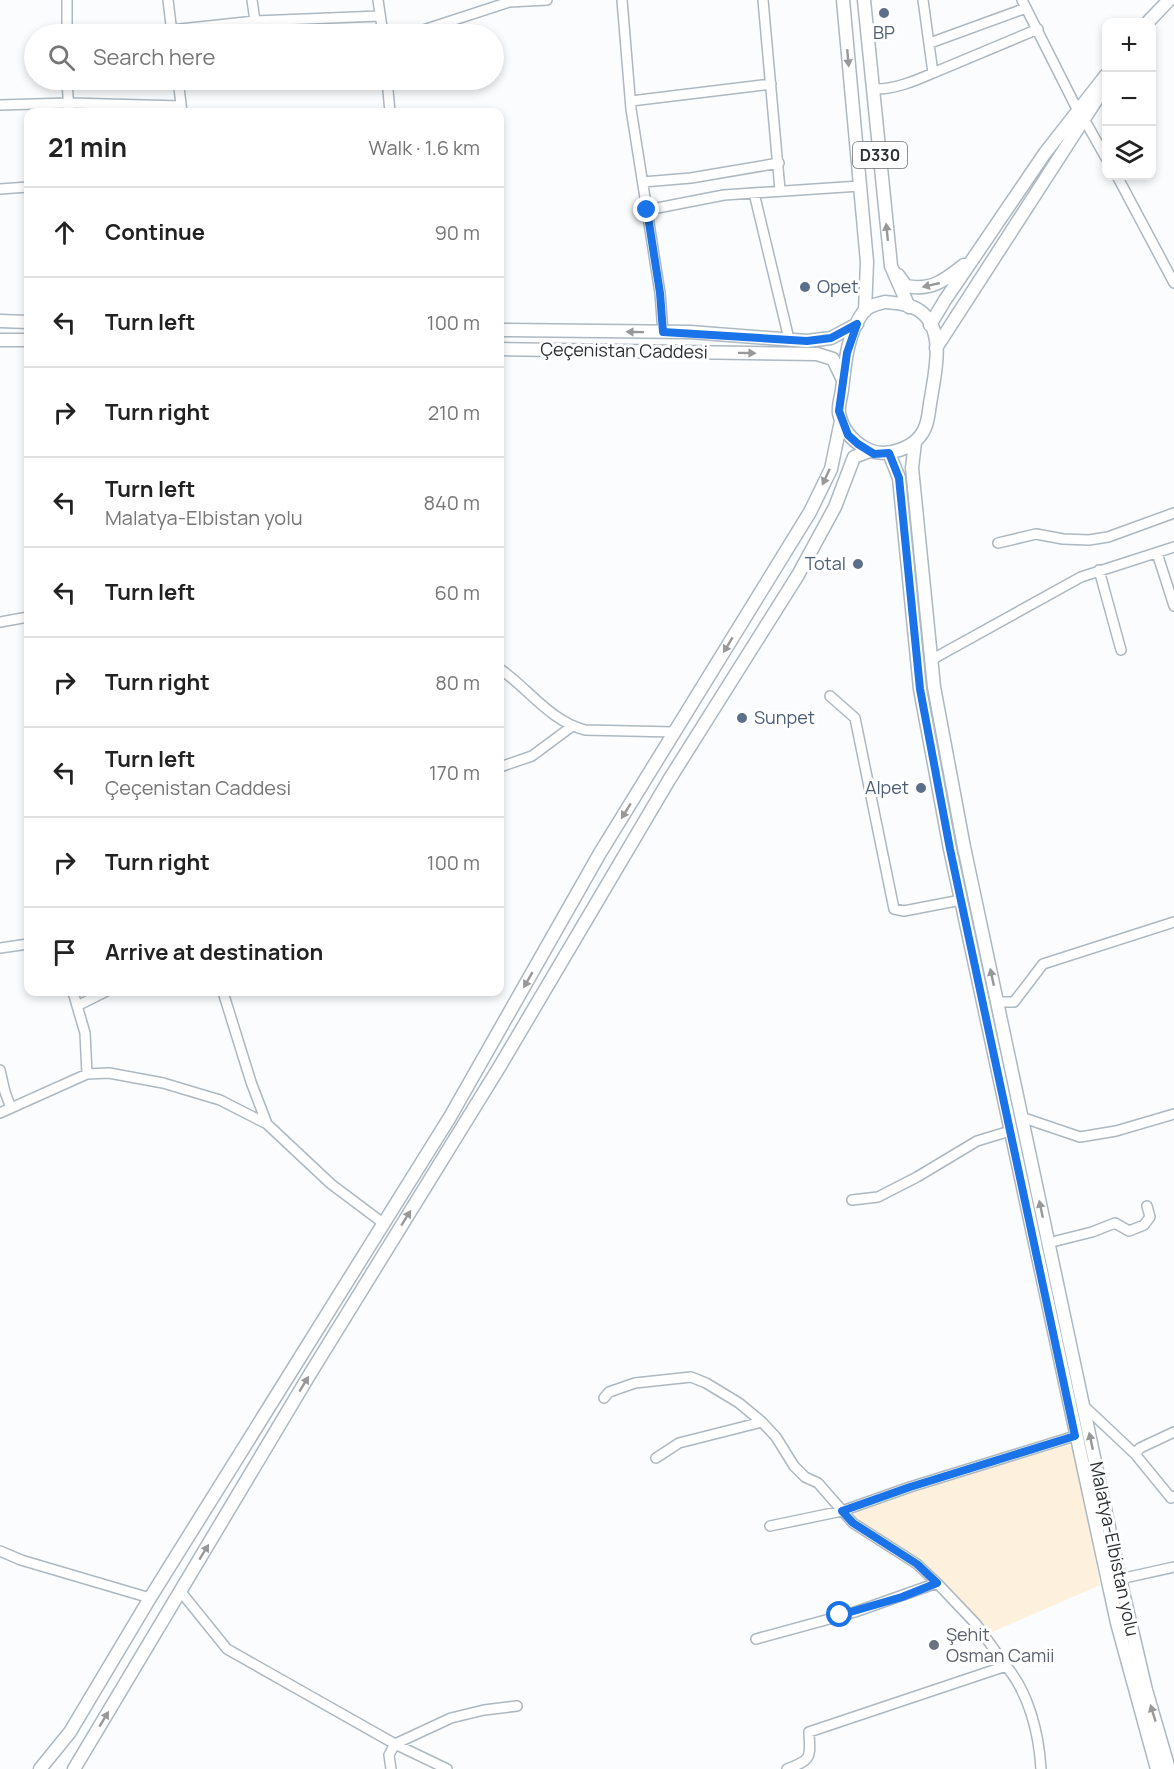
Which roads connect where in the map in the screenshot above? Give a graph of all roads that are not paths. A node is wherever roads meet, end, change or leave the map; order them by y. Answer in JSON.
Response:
{"nodes":[{"id":1,"x":67,"y":0,"type":"edge"},
{"id":2,"x":168,"y":0,"type":"edge"},
{"id":3,"x":252,"y":0,"type":"edge"},
{"id":4,"x":378,"y":0,"type":"edge"},
{"id":5,"x":547,"y":0,"type":"edge"},
{"id":6,"x":622,"y":0,"type":"edge"},
{"id":7,"x":763,"y":0,"type":"edge"},
{"id":8,"x":843,"y":0,"type":"edge"},
{"id":9,"x":864,"y":0,"type":"edge"},
{"id":10,"x":923,"y":0,"type":"edge"},
{"id":11,"x":1169,"y":0,"type":"edge"},
{"id":12,"x":1024,"y":4,"type":"edge"},
{"id":13,"x":380,"y":16,"type":"junction"},
{"id":14,"x":1152,"y":18,"type":"edge"},
{"id":15,"x":255,"y":21,"type":"junction"},
{"id":16,"x":67,"y":24,"type":"edge"},
{"id":17,"x":171,"y":24,"type":"edge"},
{"id":18,"x":232,"y":24,"type":"edge"},
{"id":19,"x":381,"y":24,"type":"edge"},
{"id":20,"x":442,"y":24,"type":"edge"},
{"id":21,"x":1038,"y":29,"type":"junction"},
{"id":22,"x":930,"y":43,"type":"junction"},
{"id":23,"x":933,"y":73,"type":"junction"},
{"id":24,"x":1102,"y":83,"type":"edge"},
{"id":25,"x":771,"y":84,"type":"junction"},
{"id":26,"x":873,"y":89,"type":"junction"},
{"id":27,"x":68,"y":90,"type":"edge"},
{"id":28,"x":179,"y":90,"type":"edge"},
{"id":29,"x":388,"y":90,"type":"edge"},
{"id":30,"x":1102,"y":91,"type":"edge"},
{"id":31,"x":631,"y":101,"type":"junction"},
{"id":32,"x":0,"y":105,"type":"edge"},
{"id":33,"x":69,"y":108,"type":"edge"},
{"id":34,"x":182,"y":108,"type":"edge"},
{"id":35,"x":390,"y":108,"type":"edge"},
{"id":36,"x":1081,"y":115,"type":"junction"},
{"id":37,"x":1102,"y":150,"type":"edge"},
{"id":38,"x":779,"y":163,"type":"junction"},
{"id":39,"x":1119,"y":180,"type":"edge"},
{"id":40,"x":643,"y":182,"type":"junction"},
{"id":41,"x":860,"y":186,"type":"junction"},
{"id":42,"x":24,"y":187,"type":"edge"},
{"id":43,"x":0,"y":189,"type":"edge"},
{"id":44,"x":780,"y":190,"type":"junction"},
{"id":45,"x":754,"y":193,"type":"junction"},
{"id":46,"x":647,"y":210,"type":"junction"},
{"id":47,"x":973,"y":259,"type":"junction"},
{"id":48,"x":891,"y":266,"type":"junction"},
{"id":49,"x":1174,"y":282,"type":"edge"},
{"id":50,"x":909,"y":307,"type":"junction"},
{"id":51,"x":865,"y":311,"type":"junction"},
{"id":52,"x":0,"y":321,"type":"edge"},
{"id":53,"x":24,"y":322,"type":"edge"},
{"id":54,"x":857,"y":324,"type":"junction"},
{"id":55,"x":930,"y":325,"type":"junction"},
{"id":56,"x":504,"y":330,"type":"edge"},
{"id":57,"x":663,"y":332,"type":"junction"},
{"id":58,"x":789,"y":339,"type":"junction"},
{"id":59,"x":0,"y":340,"type":"edge"},
{"id":60,"x":24,"y":340,"type":"edge"},
{"id":61,"x":936,"y":348,"type":"junction"},
{"id":62,"x":504,"y":349,"type":"edge"},
{"id":63,"x":843,"y":380,"type":"junction"},
{"id":64,"x":841,"y":421,"type":"junction"},
{"id":65,"x":915,"y":442,"type":"junction"},
{"id":66,"x":870,"y":451,"type":"junction"},
{"id":67,"x":889,"y":453,"type":"junction"},
{"id":68,"x":1174,"y":513,"type":"edge"},
{"id":69,"x":998,"y":543,"type":"dead end"},
{"id":70,"x":1174,"y":547,"type":"edge"},
{"id":71,"x":1157,"y":553,"type":"junction"},
{"id":72,"x":1099,"y":570,"type":"junction"},
{"id":73,"x":1174,"y":606,"type":"edge"},
{"id":74,"x":24,"y":618,"type":"edge"},
{"id":75,"x":0,"y":622,"type":"edge"},
{"id":76,"x":1121,"y":650,"type":"dead end"},
{"id":77,"x":931,"y":660,"type":"junction"},
{"id":78,"x":504,"y":673,"type":"edge"},
{"id":79,"x":830,"y":696,"type":"dead end"},
{"id":80,"x":571,"y":727,"type":"junction"},
{"id":81,"x":674,"y":732,"type":"junction"},
{"id":82,"x":504,"y":766,"type":"edge"},
{"id":83,"x":961,"y":900,"type":"junction"},
{"id":84,"x":1174,"y":922,"type":"edge"},
{"id":85,"x":24,"y":945,"type":"edge"},
{"id":86,"x":0,"y":948,"type":"edge"},
{"id":87,"x":74,"y":996,"type":"edge"},
{"id":88,"x":97,"y":996,"type":"edge"},
{"id":89,"x":224,"y":996,"type":"edge"},
{"id":90,"x":997,"y":1002,"type":"junction"},
{"id":91,"x":76,"y":1006,"type":"junction"},
{"id":92,"x":0,"y":1070,"type":"edge"},
{"id":93,"x":87,"y":1074,"type":"junction"},
{"id":94,"x":12,"y":1108,"type":"junction"},
{"id":95,"x":0,"y":1113,"type":"edge"},
{"id":96,"x":1174,"y":1114,"type":"edge"},
{"id":97,"x":1022,"y":1117,"type":"junction"},
{"id":98,"x":267,"y":1124,"type":"junction"},
{"id":99,"x":1010,"y":1131,"type":"junction"},
{"id":100,"x":852,"y":1200,"type":"dead end"},
{"id":101,"x":1148,"y":1206,"type":"dead end"},
{"id":102,"x":383,"y":1223,"type":"junction"},
{"id":103,"x":1048,"y":1243,"type":"junction"},
{"id":104,"x":604,"y":1398,"type":"dead end"},
{"id":105,"x":1083,"y":1406,"type":"junction"},
{"id":106,"x":762,"y":1422,"type":"junction"},
{"id":107,"x":1174,"y":1432,"type":"edge"},
{"id":108,"x":1075,"y":1436,"type":"junction"},
{"id":109,"x":1136,"y":1454,"type":"junction"},
{"id":110,"x":656,"y":1458,"type":"dead end"},
{"id":111,"x":1174,"y":1496,"type":"edge"},
{"id":112,"x":842,"y":1511,"type":"junction"},
{"id":113,"x":770,"y":1526,"type":"dead end"},
{"id":114,"x":0,"y":1551,"type":"edge"},
{"id":115,"x":1174,"y":1567,"type":"edge"},
{"id":116,"x":1120,"y":1580,"type":"junction"},
{"id":117,"x":937,"y":1583,"type":"junction"},
{"id":118,"x":181,"y":1592,"type":"junction"},
{"id":119,"x":150,"y":1598,"type":"junction"},
{"id":120,"x":756,"y":1639,"type":"dead end"},
{"id":121,"x":1006,"y":1666,"type":"junction"},
{"id":122,"x":517,"y":1706,"type":"dead end"},
{"id":123,"x":395,"y":1744,"type":"junction"},
{"id":124,"x":40,"y":1769,"type":"edge"},
{"id":125,"x":74,"y":1769,"type":"edge"},
{"id":126,"x":391,"y":1769,"type":"edge"},
{"id":127,"x":447,"y":1769,"type":"edge"},
{"id":128,"x":787,"y":1769,"type":"edge"},
{"id":129,"x":1041,"y":1769,"type":"edge"},
{"id":130,"x":1157,"y":1769,"type":"edge"},
{"id":131,"x":1170,"y":1769,"type":"edge"}],
"edges":[{"from":1,"to":16,"type":"street"},
{"from":2,"to":17,"type":"street"},
{"from":3,"to":15,"type":"street"},
{"from":4,"to":13,"type":"street"},
{"from":5,"to":20,"type":"street"},
{"from":6,"to":31,"type":"street"},
{"from":7,"to":25,"type":"street"},
{"from":8,"to":41,"type":"main road","number":"D330","one_way":true},
{"from":9,"to":26,"type":"main road","number":"D330"},
{"from":10,"to":22,"type":"street"},
{"from":11,"to":14,"type":"main road"},
{"from":12,"to":21,"type":"street"},
{"from":12,"to":22,"type":"street"},
{"from":13,"to":15,"type":"street"},
{"from":13,"to":19,"type":"street"},
{"from":15,"to":18,"type":"street"},
{"from":21,"to":23,"type":"street"},
{"from":21,"to":36,"type":"street"},
{"from":22,"to":23,"type":"street"},
{"from":23,"to":26,"type":"street"},
{"from":24,"to":36,"type":"main road"},
{"from":25,"to":31,"type":"street"},
{"from":25,"to":38,"type":"street"},
{"from":48,"to":26,"type":"main road","number":"D330","one_way":true},
{"from":27,"to":33,"type":"street"},
{"from":28,"to":34,"type":"street"},
{"from":29,"to":35,"type":"street"},
{"from":30,"to":36,"type":"main road"},
{"from":31,"to":40,"type":"street"},
{"from":32,"to":33,"type":"street"},
{"from":36,"to":37,"type":"street"},
{"from":36,"to":47,"type":"main road"},
{"from":36,"to":61,"type":"main road"},
{"from":38,"to":40,"type":"street"},
{"from":38,"to":44,"type":"street"},
{"from":39,"to":49,"type":"street"},
{"from":40,"to":46,"type":"street"},
{"from":41,"to":44,"type":"street"},
{"from":41,"to":51,"type":"main road","number":"D330"},
{"from":42,"to":43,"type":"street"},
{"from":44,"to":45,"type":"street"},
{"from":45,"to":46,"type":"street"},
{"from":45,"to":58,"type":"street"},
{"from":46,"to":57,"type":"street"},
{"from":47,"to":48,"type":"main road","one_way":true},
{"from":47,"to":55,"type":"main road"},
{"from":48,"to":50,"type":"main road","number":"D330"},
{"from":50,"to":51,"type":"main road"},
{"from":50,"to":55,"type":"main road"},
{"from":51,"to":54,"type":"main road"},
{"from":52,"to":53,"type":"main road"},
{"from":54,"to":58,"type":"main road","name":"Çeçenistan Caddesi"},
{"from":54,"to":63,"type":"main road"},
{"from":55,"to":61,"type":"main road"},
{"from":57,"to":56,"type":"main road","name":"Çeçenistan Caddesi","one_way":true},
{"from":57,"to":58,"type":"main road","name":"Çeçenistan Caddesi"},
{"from":59,"to":60,"type":"main road"},
{"from":61,"to":65,"type":"main road"},
{"from":62,"to":63,"type":"main road","name":"Çeçenistan Caddesi","one_way":true},
{"from":63,"to":64,"type":"main road"},
{"from":64,"to":66,"type":"main road"},
{"from":64,"to":81,"type":"main road","one_way":true},
{"from":65,"to":67,"type":"main road"},
{"from":65,"to":77,"type":"main road","name":"Malatya-Elbistan yolu"},
{"from":66,"to":67,"type":"main road"},
{"from":118,"to":66,"type":"main road","one_way":true},
{"from":67,"to":83,"type":"main road","name":"Malatya-Elbistan yolu"},
{"from":68,"to":69,"type":"street"},
{"from":70,"to":71,"type":"street"},
{"from":71,"to":72,"type":"street"},
{"from":71,"to":73,"type":"street"},
{"from":72,"to":76,"type":"street"},
{"from":72,"to":77,"type":"street"},
{"from":74,"to":75,"type":"street"},
{"from":90,"to":77,"type":"main road","name":"Malatya-Elbistan yolu","one_way":true},
{"from":78,"to":80,"type":"street"},
{"from":79,"to":83,"type":"street"},
{"from":80,"to":81,"type":"street"},
{"from":80,"to":82,"type":"street"},
{"from":81,"to":102,"type":"main road","one_way":true},
{"from":83,"to":99,"type":"main road","name":"Malatya-Elbistan yolu"},
{"from":84,"to":90,"type":"street"},
{"from":85,"to":86,"type":"street"},
{"from":87,"to":91,"type":"street"},
{"from":88,"to":91,"type":"street"},
{"from":89,"to":98,"type":"street"},
{"from":90,"to":97,"type":"main road","name":"Malatya-Elbistan yolu"},
{"from":91,"to":93,"type":"street"},
{"from":92,"to":94,"type":"street"},
{"from":93,"to":94,"type":"street"},
{"from":93,"to":98,"type":"street"},
{"from":94,"to":95,"type":"street"},
{"from":96,"to":97,"type":"street"},
{"from":103,"to":97,"type":"main road","name":"Malatya-Elbistan yolu","one_way":true},
{"from":98,"to":102,"type":"street"},
{"from":99,"to":100,"type":"street"},
{"from":99,"to":108,"type":"main road","name":"Malatya-Elbistan yolu"},
{"from":101,"to":103,"type":"street"},
{"from":102,"to":119,"type":"main road"},
{"from":103,"to":105,"type":"main road","name":"Malatya-Elbistan yolu"},
{"from":104,"to":106,"type":"street"},
{"from":105,"to":109,"type":"street"},
{"from":116,"to":105,"type":"main road","name":"Malatya-Elbistan yolu","one_way":true},
{"from":106,"to":110,"type":"street"},
{"from":106,"to":112,"type":"street"},
{"from":107,"to":109,"type":"street"},
{"from":108,"to":112,"type":"street"},
{"from":108,"to":130,"type":"main road","name":"Malatya-Elbistan yolu"},
{"from":109,"to":111,"type":"street"},
{"from":112,"to":113,"type":"street"},
{"from":112,"to":117,"type":"street"},
{"from":114,"to":119,"type":"street"},
{"from":115,"to":116,"type":"street"},
{"from":131,"to":116,"type":"main road","name":"Malatya-Elbistan yolu","one_way":true},
{"from":117,"to":120,"type":"street"},
{"from":117,"to":121,"type":"street"},
{"from":118,"to":123,"type":"street"},
{"from":125,"to":118,"type":"main road","one_way":true},
{"from":119,"to":124,"type":"main road"},
{"from":121,"to":128,"type":"street"},
{"from":121,"to":129,"type":"street"},
{"from":122,"to":123,"type":"street"},
{"from":123,"to":126,"type":"street"},
{"from":123,"to":127,"type":"street"}]}
